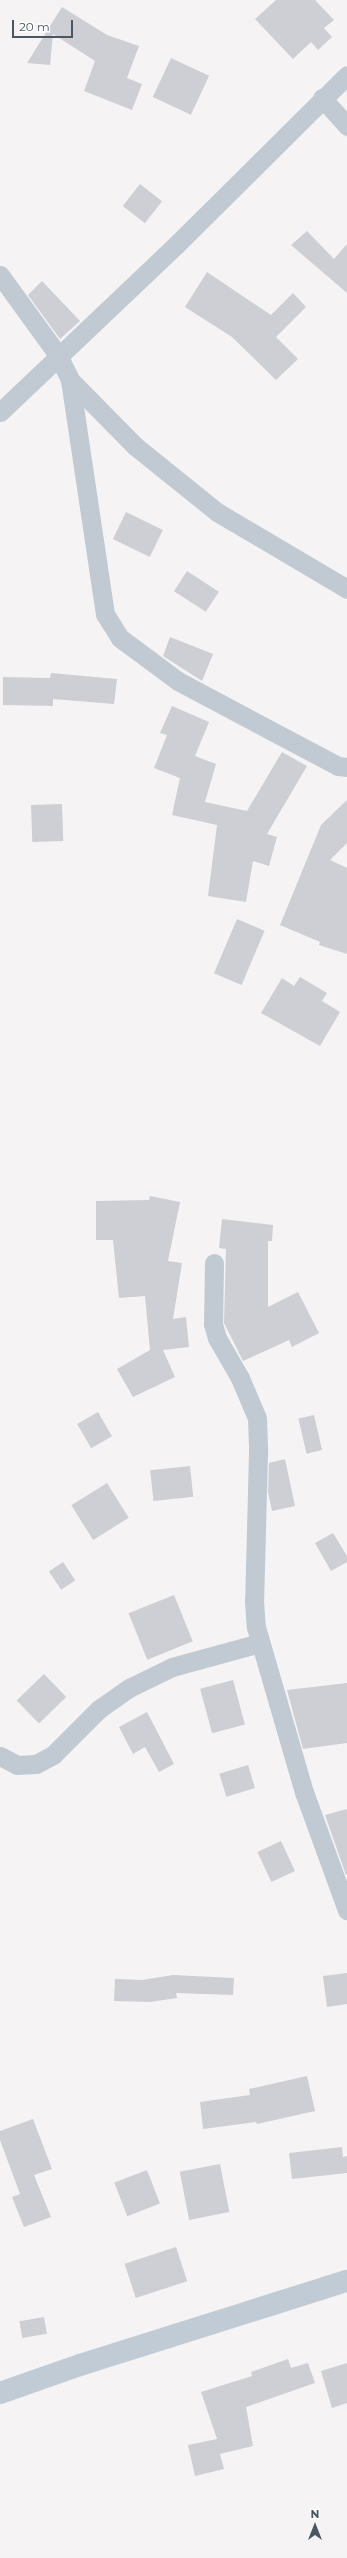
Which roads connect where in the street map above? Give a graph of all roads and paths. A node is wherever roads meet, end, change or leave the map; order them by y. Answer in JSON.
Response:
{"nodes":[{"id":1,"x":347,"y":75,"type":"edge"},
{"id":2,"x":322,"y":98,"type":"junction"},
{"id":3,"x":347,"y":126,"type":"edge"},
{"id":4,"x":0,"y":275,"type":"edge"},
{"id":5,"x":58,"y":355,"type":"junction"},
{"id":6,"x":70,"y":380,"type":"junction"},
{"id":7,"x":0,"y":412,"type":"edge"},
{"id":8,"x":347,"y":590,"type":"edge"},
{"id":9,"x":347,"y":767,"type":"edge"},
{"id":10,"x":214,"y":1263,"type":"dead end"},
{"id":11,"x":260,"y":1643,"type":"junction"},
{"id":12,"x":0,"y":1756,"type":"edge"},
{"id":13,"x":347,"y":1910,"type":"edge"},
{"id":14,"x":347,"y":2281,"type":"edge"},
{"id":15,"x":0,"y":2393,"type":"edge"}],
"edges":[{"from":1,"to":2,"type":"street"},
{"from":2,"to":3,"type":"street"},
{"from":2,"to":5,"type":"street"},
{"from":4,"to":5,"type":"street"},
{"from":5,"to":6,"type":"street"},
{"from":5,"to":7,"type":"street"},
{"from":6,"to":8,"type":"street"},
{"from":6,"to":9,"type":"street"},
{"from":10,"to":11,"type":"street"},
{"from":11,"to":12,"type":"street"},
{"from":11,"to":13,"type":"street"},
{"from":14,"to":15,"type":"main road"}]}
